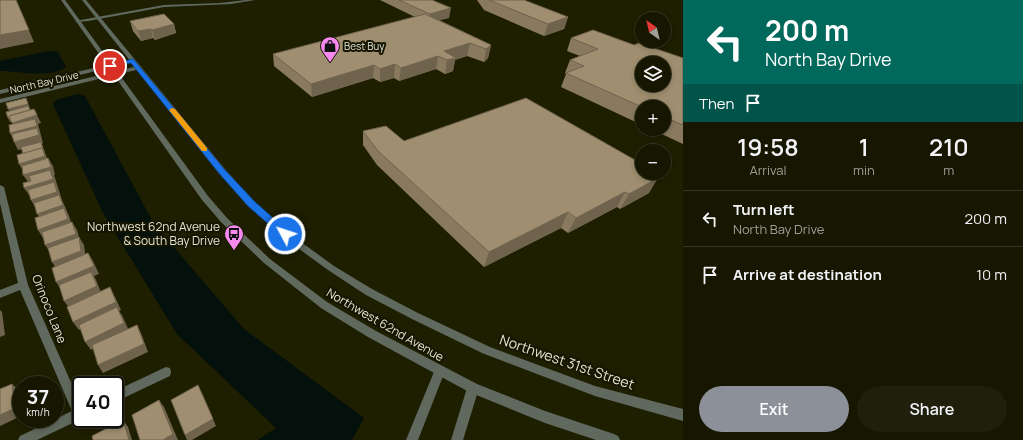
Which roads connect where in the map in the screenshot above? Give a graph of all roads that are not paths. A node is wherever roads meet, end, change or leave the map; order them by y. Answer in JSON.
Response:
{"nodes":[{"id":1,"x":63,"y":0,"type":"edge"},
{"id":2,"x":84,"y":0,"type":"edge"},
{"id":3,"x":253,"y":0,"type":"edge"},
{"id":4,"x":96,"y":17,"type":"junction"},
{"id":5,"x":77,"y":21,"type":"junction"},
{"id":6,"x":135,"y":65,"type":"junction"},
{"id":7,"x":113,"y":70,"type":"junction"},
{"id":8,"x":0,"y":92,"type":"edge"},
{"id":9,"x":0,"y":101,"type":"edge"},
{"id":10,"x":0,"y":187,"type":"edge"},
{"id":11,"x":1,"y":199,"type":"edge"},
{"id":12,"x":23,"y":285,"type":"junction"},
{"id":13,"x":0,"y":294,"type":"edge"},
{"id":14,"x":486,"y":350,"type":"joint"},
{"id":15,"x":440,"y":371,"type":"junction"},
{"id":16,"x":166,"y":372,"type":"dead end"},
{"id":17,"x":473,"y":388,"type":"junction"},
{"id":18,"x":124,"y":393,"type":"edge"},
{"id":19,"x":72,"y":396,"type":"edge"},
{"id":20,"x":683,"y":416,"type":"edge"},
{"id":21,"x":72,"y":418,"type":"edge"},
{"id":22,"x":24,"y":440,"type":"edge"},
{"id":23,"x":412,"y":440,"type":"edge"},
{"id":24,"x":457,"y":440,"type":"edge"},
{"id":25,"x":614,"y":440,"type":"edge"}],
"edges":[{"from":1,"to":5,"type":"street","name":"Northwest 62nd Avenue"},
{"from":2,"to":4,"type":"street","name":"Northwest 62nd Avenue"},
{"from":3,"to":4,"type":"street"},
{"from":4,"to":5,"type":"street"},
{"from":4,"to":6,"type":"street","name":"Northwest 62nd Avenue"},
{"from":5,"to":7,"type":"street","name":"Northwest 62nd Avenue"},
{"from":6,"to":7,"type":"street","name":"North Bay Drive"},
{"from":6,"to":7,"type":"street","name":"North Bay Drive"},
{"from":6,"to":14,"type":"street","name":"Northwest 62nd Avenue"},
{"from":7,"to":8,"type":"street","name":"North Bay Drive"},
{"from":7,"to":9,"type":"street","name":"North Bay Drive"},
{"from":7,"to":15,"type":"street","name":"Northwest 62nd Avenue"},
{"from":10,"to":11,"type":"street","name":"Orinoco Lane"},
{"from":11,"to":12,"type":"street","name":"Orinoco Lane"},
{"from":12,"to":13,"type":"street"},
{"from":12,"to":19,"type":"street","name":"Orinoco Lane"},
{"from":14,"to":20,"type":"street","name":"Northwest 31st Street"},
{"from":15,"to":17,"type":"street","name":"Northwest 62nd Avenue"},
{"from":15,"to":23,"type":"street"},
{"from":16,"to":18,"type":"street"},
{"from":17,"to":24,"type":"street"},
{"from":17,"to":25,"type":"street"},
{"from":21,"to":22,"type":"street"}]}
